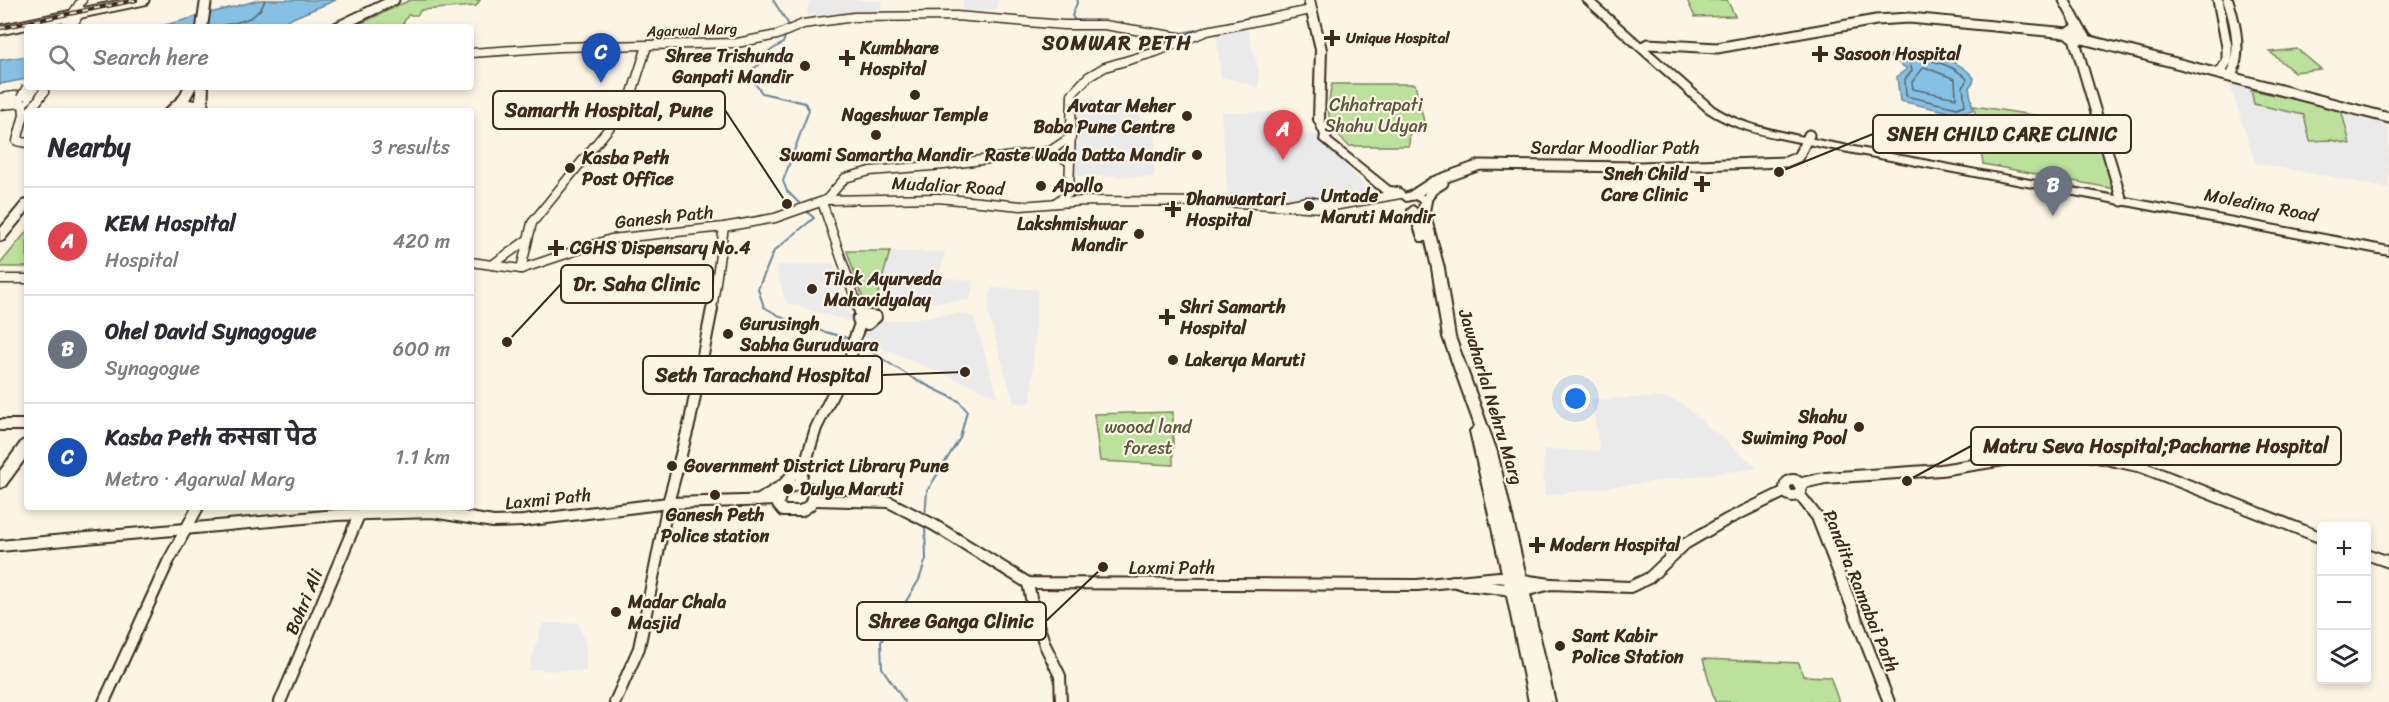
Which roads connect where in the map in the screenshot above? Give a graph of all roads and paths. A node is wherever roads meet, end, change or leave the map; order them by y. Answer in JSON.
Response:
{"nodes":[{"id":1,"x":116,"y":0,"type":"edge"},
{"id":2,"x":144,"y":0,"type":"edge"},
{"id":3,"x":206,"y":0,"type":"edge"},
{"id":4,"x":394,"y":0,"type":"edge"},
{"id":5,"x":405,"y":0,"type":"edge"},
{"id":6,"x":1587,"y":0,"type":"edge"},
{"id":7,"x":1595,"y":0,"type":"edge"},
{"id":8,"x":2057,"y":0,"type":"edge"},
{"id":9,"x":2064,"y":0,"type":"edge"},
{"id":10,"x":2218,"y":0,"type":"edge"},
{"id":11,"x":2228,"y":0,"type":"edge"},
{"id":12,"x":1310,"y":5,"type":"edge"},
{"id":13,"x":75,"y":14,"type":"edge"},
{"id":14,"x":28,"y":24,"type":"edge"},
{"id":15,"x":202,"y":24,"type":"edge"},
{"id":16,"x":343,"y":24,"type":"edge"},
{"id":17,"x":355,"y":24,"type":"edge"},
{"id":18,"x":0,"y":25,"type":"edge"},
{"id":19,"x":24,"y":25,"type":"edge"},
{"id":20,"x":0,"y":30,"type":"edge"},
{"id":21,"x":2077,"y":35,"type":"junction"},
{"id":22,"x":1185,"y":38,"type":"junction"},
{"id":23,"x":646,"y":46,"type":"junction"},
{"id":24,"x":1645,"y":46,"type":"junction"},
{"id":25,"x":474,"y":53,"type":"edge"},
{"id":26,"x":2220,"y":72,"type":"junction"},
{"id":27,"x":2232,"y":75,"type":"junction"},
{"id":28,"x":26,"y":90,"type":"edge"},
{"id":29,"x":32,"y":90,"type":"edge"},
{"id":30,"x":188,"y":92,"type":"edge"},
{"id":31,"x":0,"y":98,"type":"edge"},
{"id":32,"x":201,"y":99,"type":"edge"},
{"id":33,"x":23,"y":100,"type":"junction"},
{"id":34,"x":0,"y":105,"type":"edge"},
{"id":35,"x":25,"y":108,"type":"edge"},
{"id":36,"x":31,"y":108,"type":"edge"},
{"id":37,"x":173,"y":108,"type":"edge"},
{"id":38,"x":177,"y":108,"type":"edge"},
{"id":39,"x":2389,"y":116,"type":"edge"},
{"id":40,"x":24,"y":121,"type":"edge"},
{"id":41,"x":1071,"y":136,"type":"junction"},
{"id":42,"x":1810,"y":138,"type":"junction"},
{"id":43,"x":24,"y":142,"type":"edge"},
{"id":44,"x":1050,"y":152,"type":"junction"},
{"id":45,"x":1070,"y":162,"type":"junction"},
{"id":46,"x":1442,"y":181,"type":"junction"},
{"id":47,"x":1069,"y":193,"type":"junction"},
{"id":48,"x":1403,"y":194,"type":"junction"},
{"id":49,"x":2124,"y":199,"type":"junction"},
{"id":50,"x":1084,"y":201,"type":"junction"},
{"id":51,"x":822,"y":202,"type":"junction"},
{"id":52,"x":1069,"y":203,"type":"joint"},
{"id":53,"x":1053,"y":204,"type":"junction"},
{"id":54,"x":1421,"y":206,"type":"junction"},
{"id":55,"x":24,"y":208,"type":"edge"},
{"id":56,"x":724,"y":227,"type":"junction"},
{"id":57,"x":0,"y":237,"type":"edge"},
{"id":58,"x":527,"y":240,"type":"junction"},
{"id":59,"x":2389,"y":246,"type":"edge"},
{"id":60,"x":2389,"y":251,"type":"edge"},
{"id":61,"x":474,"y":262,"type":"edge"},
{"id":62,"x":492,"y":265,"type":"junction"},
{"id":63,"x":521,"y":269,"type":"junction"},
{"id":64,"x":0,"y":279,"type":"edge"},
{"id":65,"x":24,"y":279,"type":"edge"},
{"id":66,"x":0,"y":424,"type":"edge"},
{"id":67,"x":24,"y":425,"type":"edge"},
{"id":68,"x":24,"y":449,"type":"edge"},
{"id":69,"x":806,"y":459,"type":"junction"},
{"id":70,"x":0,"y":482,"type":"edge"},
{"id":71,"x":800,"y":484,"type":"junction"},
{"id":72,"x":1799,"y":489,"type":"junction"},
{"id":73,"x":778,"y":500,"type":"junction"},
{"id":74,"x":814,"y":500,"type":"junction"},
{"id":75,"x":757,"y":502,"type":"junction"},
{"id":76,"x":668,"y":503,"type":"junction"},
{"id":77,"x":196,"y":510,"type":"edge"},
{"id":78,"x":360,"y":514,"type":"junction"},
{"id":79,"x":183,"y":531,"type":"junction"},
{"id":80,"x":2317,"y":535,"type":"edge"},
{"id":81,"x":0,"y":546,"type":"edge"},
{"id":82,"x":2371,"y":555,"type":"edge"},
{"id":83,"x":2389,"y":562,"type":"edge"},
{"id":84,"x":1028,"y":583,"type":"junction"},
{"id":85,"x":1517,"y":584,"type":"junction"},
{"id":86,"x":104,"y":702,"type":"edge"},
{"id":87,"x":280,"y":702,"type":"edge"},
{"id":88,"x":615,"y":702,"type":"edge"},
{"id":89,"x":1060,"y":702,"type":"edge"},
{"id":90,"x":1536,"y":702,"type":"edge"},
{"id":91,"x":1548,"y":702,"type":"edge"},
{"id":92,"x":1889,"y":702,"type":"edge"}],
"edges":[{"from":1,"to":13,"type":"main road"},
{"from":2,"to":13,"type":"main road"},
{"from":3,"to":15,"type":"highway"},
{"from":4,"to":16,"type":"main road"},
{"from":5,"to":17,"type":"main road"},
{"from":6,"to":24,"type":"main road"},
{"from":7,"to":24,"type":"main road"},
{"from":8,"to":21,"type":"main road"},
{"from":9,"to":21,"type":"main road"},
{"from":10,"to":26,"type":"main road"},
{"from":11,"to":27,"type":"main road"},
{"from":12,"to":22,"type":"street"},
{"from":12,"to":48,"type":"main road"},
{"from":13,"to":14,"type":"main road"},
{"from":13,"to":18,"type":"main road"},
{"from":19,"to":20,"type":"main road"},
{"from":21,"to":24,"type":"main road"},
{"from":21,"to":26,"type":"main road"},
{"from":21,"to":49,"type":"main road"},
{"from":22,"to":23,"type":"street","name":"Agarwal Marg"},
{"from":22,"to":41,"type":"street"},
{"from":23,"to":25,"type":"street","name":"Agarwal Marg"},
{"from":23,"to":58,"type":"street"},
{"from":24,"to":42,"type":"main road"},
{"from":26,"to":27,"type":"main road"},
{"from":27,"to":39,"type":"main road"},
{"from":28,"to":33,"type":"street","bridge":true},
{"from":29,"to":33,"type":"street","bridge":true},
{"from":30,"to":32,"type":"highway"},
{"from":30,"to":37,"type":"highway"},
{"from":31,"to":36,"type":"street"},
{"from":32,"to":38,"type":"highway"},
{"from":33,"to":34,"type":"street"},
{"from":33,"to":35,"type":"street"},
{"from":40,"to":43,"type":"street"},
{"from":41,"to":44,"type":"street"},
{"from":41,"to":45,"type":"street"},
{"from":42,"to":46,"type":"main road","name":"Sardar Moodliar Path"},
{"from":42,"to":49,"type":"main road"},
{"from":44,"to":45,"type":"street"},
{"from":44,"to":51,"type":"street"},
{"from":45,"to":47,"type":"street"},
{"from":46,"to":48,"type":"main road","name":"Sardar Moodliar Path"},
{"from":46,"to":54,"type":"main road","name":"Sardar Moodliar Path"},
{"from":47,"to":50,"type":"street","name":"Sardar Moodliar Path"},
{"from":47,"to":53,"type":"street"},
{"from":48,"to":50,"type":"street","name":"Sardar Moodliar Path"},
{"from":48,"to":54,"type":"main road","name":"Jawaharlal Nehru Marg"},
{"from":49,"to":59,"type":"main road","name":"Moledina Road"},
{"from":49,"to":60,"type":"main road","name":"Moledina Road"},
{"from":50,"to":52,"type":"street","name":"Sardar Moodliar Path"},
{"from":51,"to":53,"type":"street","name":"Mudaliar Road"},
{"from":51,"to":56,"type":"street","name":"Ganesh Path"},
{"from":51,"to":69,"type":"street"},
{"from":52,"to":53,"type":"street","name":"Mudaliar Road"},
{"from":54,"to":85,"type":"main road","name":"Jawaharlal Nehru Marg"},
{"from":55,"to":57,"type":"highway"},
{"from":56,"to":63,"type":"street","name":"Ganesh Path"},
{"from":56,"to":76,"type":"street"},
{"from":58,"to":62,"type":"street"},
{"from":58,"to":63,"type":"street"},
{"from":61,"to":62,"type":"street","name":"Ganesh Path"},
{"from":62,"to":63,"type":"street","name":"Ganesh Path"},
{"from":64,"to":65,"type":"street"},
{"from":66,"to":67,"type":"street"},
{"from":68,"to":70,"type":"highway"},
{"from":69,"to":71,"type":"street"},
{"from":69,"to":75,"type":"street"},
{"from":71,"to":73,"type":"street"},
{"from":71,"to":74,"type":"street"},
{"from":72,"to":80,"type":"street"},
{"from":72,"to":85,"type":"street"},
{"from":72,"to":92,"type":"street","name":"Pandita Ramabai Path"},
{"from":73,"to":74,"type":"street"},
{"from":73,"to":75,"type":"street","name":"Laxmi Path"},
{"from":74,"to":84,"type":"street"},
{"from":75,"to":76,"type":"street","name":"Laxmi Path"},
{"from":76,"to":78,"type":"street","name":"Laxmi Path"},
{"from":76,"to":88,"type":"street"},
{"from":77,"to":79,"type":"street"},
{"from":78,"to":79,"type":"street","name":"Laxmi Path"},
{"from":78,"to":87,"type":"street","name":"Bohri Ali"},
{"from":79,"to":81,"type":"street","name":"Laxmi Path"},
{"from":79,"to":86,"type":"street"},
{"from":82,"to":83,"type":"street"},
{"from":84,"to":85,"type":"street","name":"Laxmi Path"},
{"from":84,"to":89,"type":"street"},
{"from":85,"to":90,"type":"main road","name":"Jawaharlal Nehru Marg"},
{"from":85,"to":91,"type":"main road","name":"Jawaharlal Nehru Marg"}]}
